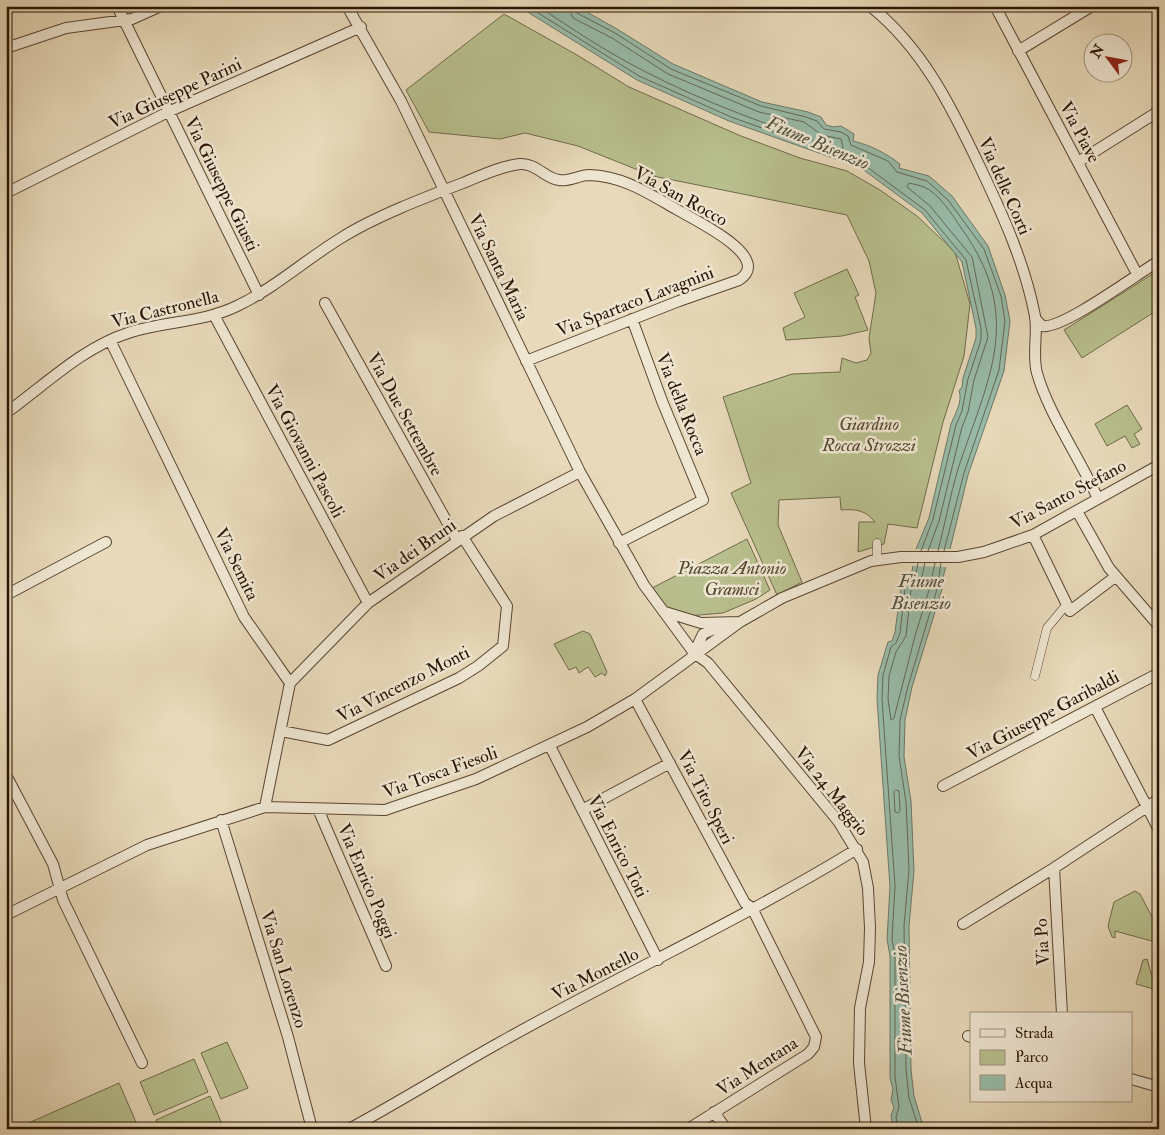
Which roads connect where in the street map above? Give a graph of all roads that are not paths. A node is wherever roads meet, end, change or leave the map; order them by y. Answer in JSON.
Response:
{"nodes":[{"id":1,"x":117,"y":6,"type":"edge"},
{"id":2,"x":161,"y":6,"type":"edge"},
{"id":3,"x":347,"y":6,"type":"edge"},
{"id":4,"x":870,"y":6,"type":"edge"},
{"id":5,"x":995,"y":6,"type":"edge"},
{"id":6,"x":1092,"y":6,"type":"edge"},
{"id":7,"x":123,"y":19,"type":"junction"},
{"id":8,"x":360,"y":27,"type":"junction"},
{"id":9,"x":6,"y":48,"type":"edge"},
{"id":10,"x":1018,"y":51,"type":"junction"},
{"id":11,"x":1159,"y":111,"type":"edge"},
{"id":12,"x":168,"y":112,"type":"junction"},
{"id":13,"x":1078,"y":162,"type":"junction"},
{"id":14,"x":444,"y":190,"type":"junction"},
{"id":15,"x":6,"y":193,"type":"edge"},
{"id":16,"x":1159,"y":261,"type":"edge"},
{"id":17,"x":748,"y":265,"type":"joint"},
{"id":18,"x":1137,"y":274,"type":"junction"},
{"id":19,"x":259,"y":295,"type":"junction"},
{"id":20,"x":325,"y":303,"type":"dead end"},
{"id":21,"x":214,"y":315,"type":"junction"},
{"id":22,"x":1035,"y":318,"type":"junction"},
{"id":23,"x":632,"y":320,"type":"junction"},
{"id":24,"x":110,"y":340,"type":"junction"},
{"id":25,"x":526,"y":361,"type":"junction"},
{"id":26,"x":6,"y":413,"type":"edge"},
{"id":27,"x":1159,"y":465,"type":"edge"},
{"id":28,"x":580,"y":472,"type":"junction"},
{"id":29,"x":1098,"y":499,"type":"junction"},
{"id":30,"x":1077,"y":511,"type":"junction"},
{"id":31,"x":1033,"y":535,"type":"junction"},
{"id":32,"x":460,"y":538,"type":"junction"},
{"id":33,"x":106,"y":542,"type":"dead end"},
{"id":34,"x":877,"y":543,"type":"dead end"},
{"id":35,"x":619,"y":544,"type":"junction"},
{"id":36,"x":877,"y":560,"type":"junction"},
{"id":37,"x":1116,"y":579,"type":"junction"},
{"id":38,"x":6,"y":595,"type":"edge"},
{"id":39,"x":368,"y":603,"type":"junction"},
{"id":40,"x":1067,"y":604,"type":"junction"},
{"id":41,"x":662,"y":610,"type":"junction"},
{"id":42,"x":740,"y":622,"type":"junction"},
{"id":43,"x":1159,"y":626,"type":"edge"},
{"id":44,"x":694,"y":654,"type":"junction"},
{"id":45,"x":1159,"y":674,"type":"edge"},
{"id":46,"x":1035,"y":676,"type":"dead end"},
{"id":47,"x":290,"y":683,"type":"junction"},
{"id":48,"x":635,"y":698,"type":"junction"},
{"id":49,"x":1095,"y":707,"type":"junction"},
{"id":50,"x":281,"y":731,"type":"junction"},
{"id":51,"x":550,"y":746,"type":"junction"},
{"id":52,"x":670,"y":763,"type":"junction"},
{"id":53,"x":6,"y":775,"type":"edge"},
{"id":54,"x":943,"y":786,"type":"dead end"},
{"id":55,"x":1159,"y":799,"type":"edge"},
{"id":56,"x":265,"y":807,"type":"junction"},
{"id":57,"x":1146,"y":807,"type":"junction"},
{"id":58,"x":318,"y":809,"type":"junction"},
{"id":59,"x":582,"y":810,"type":"junction"},
{"id":60,"x":221,"y":820,"type":"junction"},
{"id":61,"x":1159,"y":830,"type":"edge"},
{"id":62,"x":857,"y":849,"type":"junction"},
{"id":63,"x":1054,"y":868,"type":"junction"},
{"id":64,"x":60,"y":887,"type":"junction"},
{"id":65,"x":752,"y":908,"type":"junction"},
{"id":66,"x":6,"y":915,"type":"edge"},
{"id":67,"x":964,"y":924,"type":"dead end"},
{"id":68,"x":658,"y":960,"type":"junction"},
{"id":69,"x":386,"y":966,"type":"dead end"},
{"id":70,"x":1062,"y":1012,"type":"edge"},
{"id":71,"x":142,"y":1063,"type":"dead end"},
{"id":72,"x":1132,"y":1079,"type":"edge"},
{"id":73,"x":1159,"y":1087,"type":"edge"},
{"id":74,"x":714,"y":1112,"type":"junction"},
{"id":75,"x":312,"y":1129,"type":"edge"},
{"id":76,"x":349,"y":1129,"type":"edge"},
{"id":77,"x":688,"y":1129,"type":"edge"},
{"id":78,"x":726,"y":1129,"type":"edge"},
{"id":79,"x":866,"y":1129,"type":"edge"}],
"edges":[{"from":1,"to":7,"type":"street","name":"Via Giuseppe Giusti"},
{"from":2,"to":7,"type":"street"},
{"from":3,"to":8,"type":"street","name":"Via Santa Maria"},
{"from":4,"to":22,"type":"street","name":"Via delle Corti"},
{"from":5,"to":10,"type":"street","name":"Via Piave"},
{"from":6,"to":10,"type":"street"},
{"from":7,"to":9,"type":"street"},
{"from":7,"to":12,"type":"street","name":"Via Giuseppe Giusti"},
{"from":8,"to":12,"type":"street","name":"Via Giuseppe Parini"},
{"from":8,"to":14,"type":"street","name":"Via Santa Maria"},
{"from":10,"to":13,"type":"street","name":"Via Piave"},
{"from":11,"to":13,"type":"street"},
{"from":12,"to":15,"type":"street","name":"Via Giuseppe Parini"},
{"from":12,"to":19,"type":"street","name":"Via Giuseppe Giusti"},
{"from":13,"to":18,"type":"street","name":"Via Piave"},
{"from":14,"to":17,"type":"street","name":"Via San Rocco"},
{"from":14,"to":19,"type":"street","name":"Via Castronella"},
{"from":14,"to":25,"type":"street","name":"Via Santa Maria"},
{"from":16,"to":18,"type":"street"},
{"from":17,"to":23,"type":"street","name":"Via Spartaco Lavagnini"},
{"from":18,"to":22,"type":"street"},
{"from":19,"to":21,"type":"street","name":"Via Castronella"},
{"from":20,"to":32,"type":"street","name":"Via Due Settembre"},
{"from":21,"to":24,"type":"street","name":"Via Castronella"},
{"from":21,"to":39,"type":"street","name":"Via Giovanni Pascoli"},
{"from":22,"to":29,"type":"street","name":"Via delle Corti"},
{"from":23,"to":25,"type":"street","name":"Via Spartaco Lavagnini"},
{"from":23,"to":35,"type":"street","name":"Via della Rocca"},
{"from":24,"to":26,"type":"street","name":"Via Castronella"},
{"from":24,"to":47,"type":"street","name":"Via Semita"},
{"from":25,"to":28,"type":"street","name":"Via Santa Maria"},
{"from":27,"to":29,"type":"street","name":"Via Santo Stefano"},
{"from":28,"to":32,"type":"street","name":"Via dei Bruni"},
{"from":28,"to":35,"type":"street","name":"Via Santa Maria"},
{"from":29,"to":30,"type":"street","name":"Via Santo Stefano"},
{"from":30,"to":31,"type":"street","name":"Via Santo Stefano"},
{"from":30,"to":37,"type":"street"},
{"from":31,"to":36,"type":"street","name":"Via Santo Stefano"},
{"from":31,"to":40,"type":"street"},
{"from":32,"to":39,"type":"street","name":"Via dei Bruni"},
{"from":32,"to":50,"type":"street","name":"Via Vincenzo Monti"},
{"from":33,"to":38,"type":"street"},
{"from":34,"to":36,"type":"street"},
{"from":35,"to":41,"type":"street"},
{"from":36,"to":42,"type":"street","name":"Via Santo Stefano"},
{"from":37,"to":40,"type":"street"},
{"from":37,"to":43,"type":"street"},
{"from":39,"to":47,"type":"street","name":"Via dei Bruni"},
{"from":40,"to":46,"type":"street"},
{"from":41,"to":42,"type":"street"},
{"from":41,"to":44,"type":"street"},
{"from":42,"to":44,"type":"street"},
{"from":44,"to":48,"type":"street","name":"Via Tosca Fiesoli"},
{"from":44,"to":62,"type":"street","name":"Via 24 Maggio"},
{"from":45,"to":49,"type":"street","name":"Via Giuseppe Garibaldi"},
{"from":47,"to":50,"type":"street"},
{"from":48,"to":51,"type":"street","name":"Via Tosca Fiesoli"},
{"from":48,"to":52,"type":"street","name":"Via Tito Speri"},
{"from":49,"to":54,"type":"street","name":"Via Giuseppe Garibaldi"},
{"from":49,"to":57,"type":"street"},
{"from":50,"to":56,"type":"street"},
{"from":51,"to":58,"type":"street","name":"Via Tosca Fiesoli"},
{"from":51,"to":59,"type":"street","name":"Via Enrico Toti"},
{"from":52,"to":59,"type":"street"},
{"from":52,"to":65,"type":"street","name":"Via Tito Speri"},
{"from":53,"to":64,"type":"street"},
{"from":55,"to":57,"type":"street"},
{"from":56,"to":58,"type":"street","name":"Via Tosca Fiesoli"},
{"from":56,"to":60,"type":"street","name":"Via Tosca Fiesoli"},
{"from":57,"to":61,"type":"street"},
{"from":57,"to":63,"type":"street"},
{"from":58,"to":69,"type":"street","name":"Via Enrico Poggi"},
{"from":59,"to":68,"type":"street","name":"Via Enrico Toti"},
{"from":60,"to":64,"type":"street","name":"Via Tosca Fiesoli"},
{"from":60,"to":75,"type":"street","name":"Via San Lorenzo"},
{"from":62,"to":65,"type":"street","name":"Via Montello"},
{"from":62,"to":79,"type":"street","name":"Via 24 Maggio"},
{"from":63,"to":67,"type":"street"},
{"from":63,"to":70,"type":"street","name":"Via Po"},
{"from":64,"to":66,"type":"street","name":"Via Tosca Fiesoli"},
{"from":64,"to":71,"type":"street"},
{"from":65,"to":68,"type":"street","name":"Via Montello"},
{"from":65,"to":74,"type":"street","name":"Via Mentana"},
{"from":68,"to":76,"type":"street","name":"Via Montello"},
{"from":72,"to":73,"type":"street"},
{"from":74,"to":77,"type":"street","name":"Via Mentana"},
{"from":74,"to":78,"type":"street"}]}
